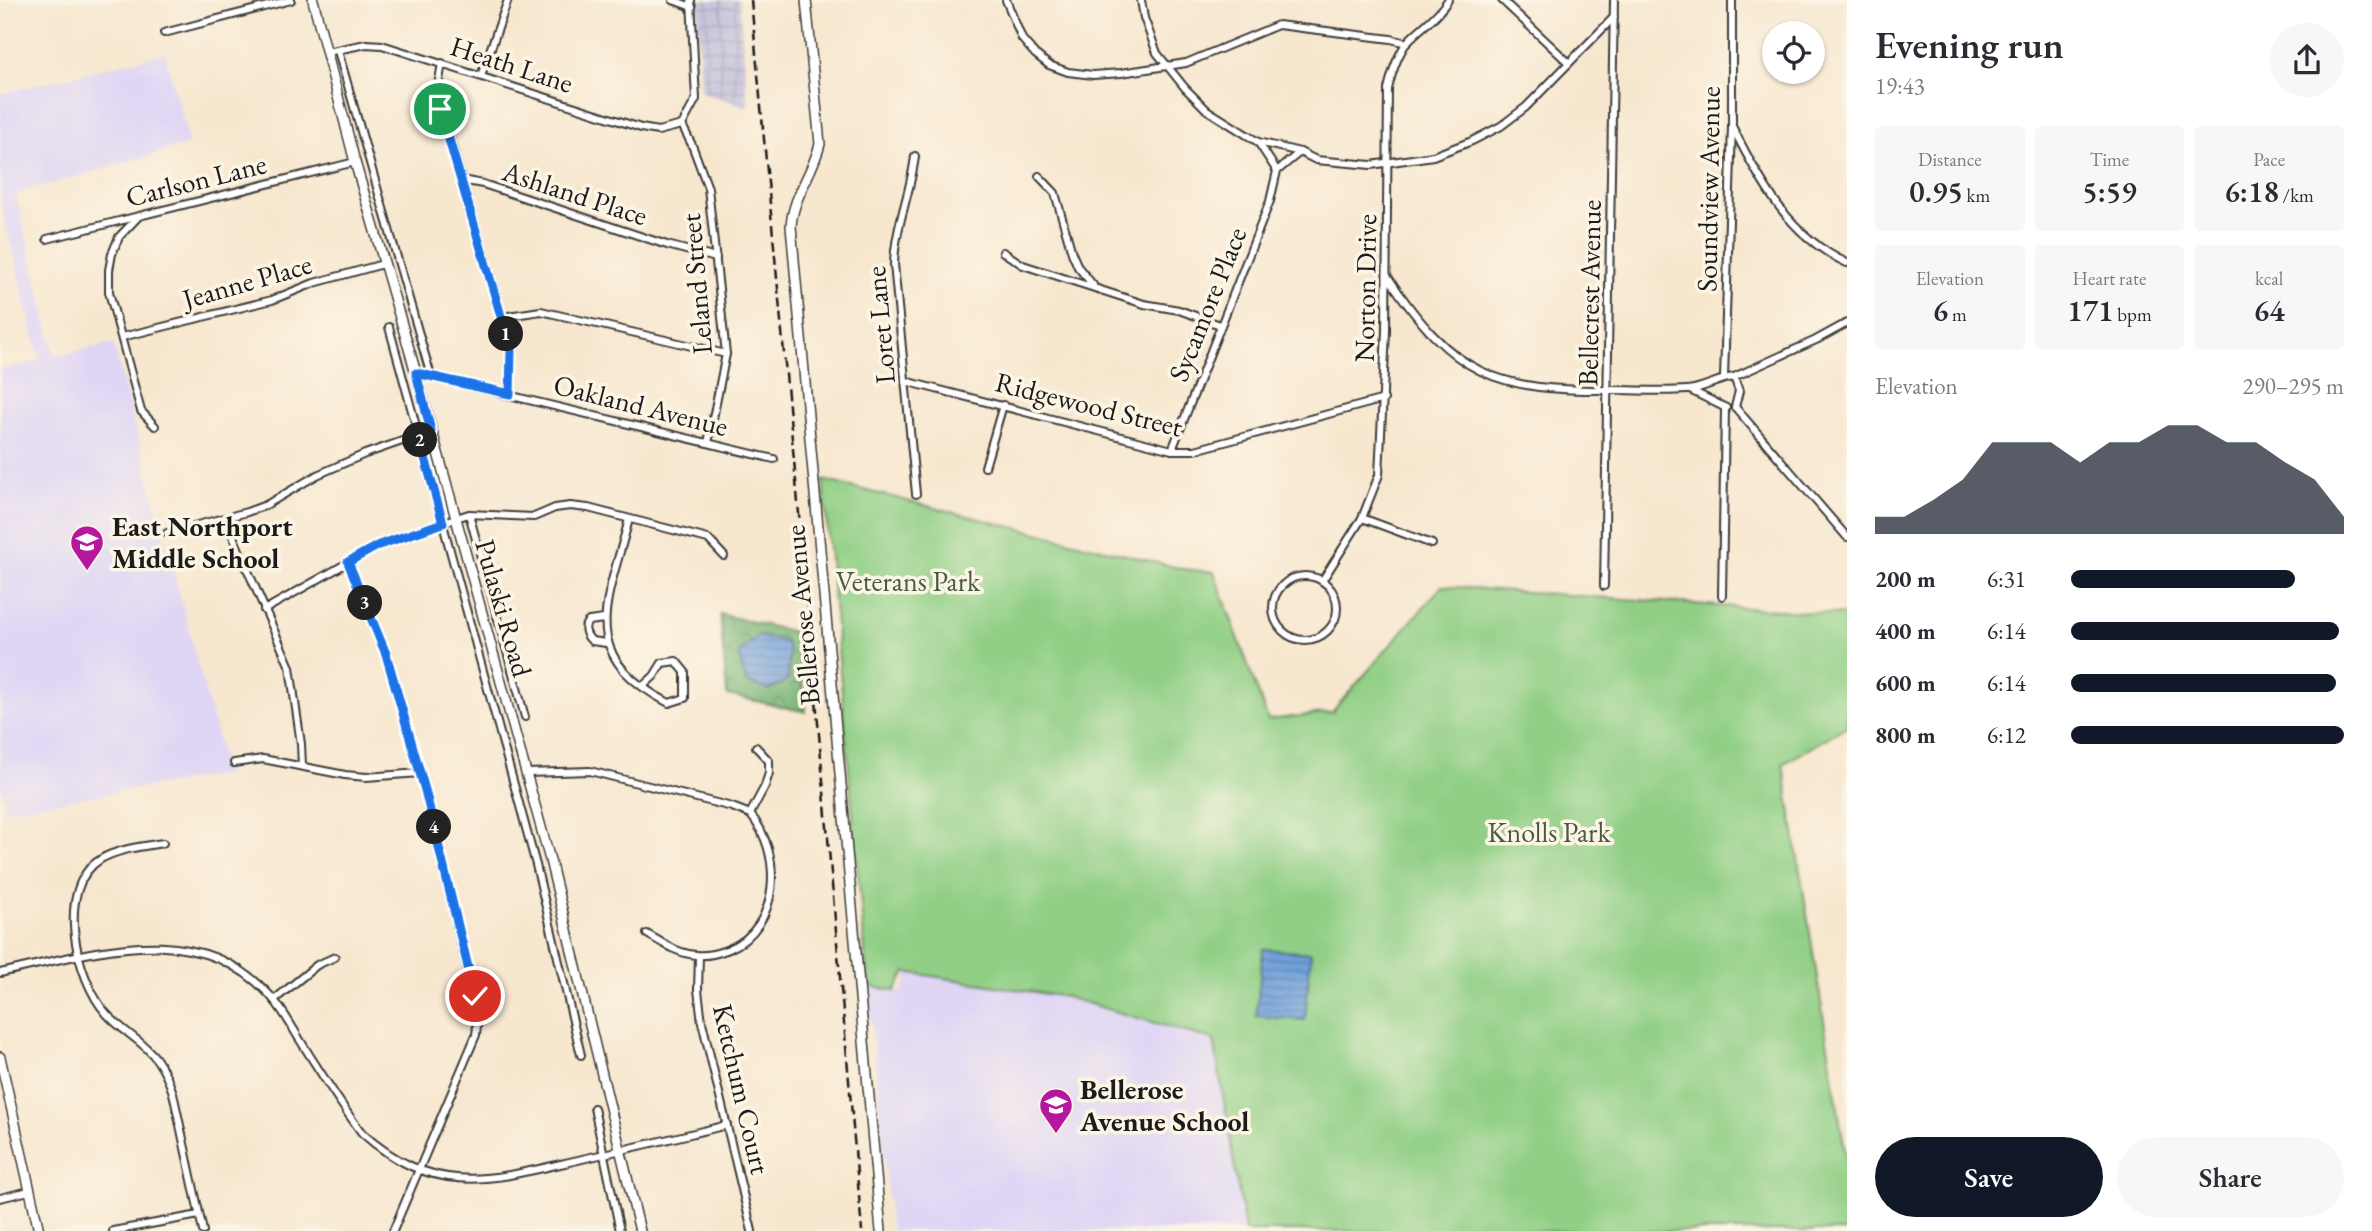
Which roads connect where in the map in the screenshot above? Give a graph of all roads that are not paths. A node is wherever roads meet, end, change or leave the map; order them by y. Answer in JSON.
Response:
{"nodes":[{"id":1,"x":290,"y":0,"type":"edge"},
{"id":2,"x":313,"y":0,"type":"edge"},
{"id":3,"x":508,"y":0,"type":"edge"},
{"id":4,"x":673,"y":0,"type":"edge"},
{"id":5,"x":806,"y":0,"type":"edge"},
{"id":6,"x":1006,"y":0,"type":"edge"},
{"id":7,"x":1141,"y":0,"type":"edge"},
{"id":8,"x":1448,"y":0,"type":"edge"},
{"id":9,"x":1502,"y":0,"type":"edge"},
{"id":10,"x":1614,"y":0,"type":"edge"},
{"id":11,"x":1732,"y":0,"type":"edge"},
{"id":12,"x":692,"y":3,"type":"edge"},
{"id":13,"x":1614,"y":17,"type":"junction"},
{"id":14,"x":164,"y":33,"type":"dead end"},
{"id":15,"x":1407,"y":43,"type":"junction"},
{"id":16,"x":338,"y":51,"type":"junction"},
{"id":17,"x":327,"y":52,"type":"junction"},
{"id":18,"x":1569,"y":63,"type":"junction"},
{"id":19,"x":442,"y":64,"type":"junction"},
{"id":20,"x":1166,"y":67,"type":"junction"},
{"id":21,"x":481,"y":76,"type":"junction"},
{"id":22,"x":682,"y":125,"type":"junction"},
{"id":23,"x":1732,"y":126,"type":"junction"},
{"id":24,"x":1258,"y":142,"type":"junction"},
{"id":25,"x":1300,"y":152,"type":"junction"},
{"id":26,"x":915,"y":156,"type":"dead end"},
{"id":27,"x":355,"y":162,"type":"junction"},
{"id":28,"x":1386,"y":163,"type":"junction"},
{"id":29,"x":1277,"y":172,"type":"junction"},
{"id":30,"x":1039,"y":176,"type":"dead end"},
{"id":31,"x":461,"y":180,"type":"junction"},
{"id":32,"x":138,"y":217,"type":"junction"},
{"id":33,"x":47,"y":239,"type":"dead end"},
{"id":34,"x":1003,"y":252,"type":"dead end"},
{"id":35,"x":716,"y":258,"type":"junction"},
{"id":36,"x":1847,"y":263,"type":"edge"},
{"id":37,"x":383,"y":264,"type":"junction"},
{"id":38,"x":1387,"y":275,"type":"junction"},
{"id":39,"x":1094,"y":286,"type":"junction"},
{"id":40,"x":501,"y":317,"type":"junction"},
{"id":41,"x":1847,"y":323,"type":"edge"},
{"id":42,"x":1220,"y":325,"type":"junction"},
{"id":43,"x":389,"y":327,"type":"dead end"},
{"id":44,"x":122,"y":337,"type":"junction"},
{"id":45,"x":726,"y":354,"type":"junction"},
{"id":46,"x":416,"y":373,"type":"junction"},
{"id":47,"x":431,"y":376,"type":"junction"},
{"id":48,"x":1734,"y":377,"type":"junction"},
{"id":49,"x":1724,"y":378,"type":"junction"},
{"id":50,"x":905,"y":381,"type":"junction"},
{"id":51,"x":1608,"y":390,"type":"junction"},
{"id":52,"x":1690,"y":390,"type":"junction"},
{"id":53,"x":510,"y":394,"type":"junction"},
{"id":54,"x":1384,"y":398,"type":"junction"},
{"id":55,"x":1003,"y":405,"type":"junction"},
{"id":56,"x":1735,"y":407,"type":"junction"},
{"id":57,"x":1725,"y":408,"type":"junction"},
{"id":58,"x":155,"y":426,"type":"dead end"},
{"id":59,"x":431,"y":431,"type":"junction"},
{"id":60,"x":419,"y":436,"type":"junction"},
{"id":61,"x":708,"y":443,"type":"junction"},
{"id":62,"x":1172,"y":450,"type":"junction"},
{"id":63,"x":774,"y":459,"type":"dead end"},
{"id":64,"x":985,"y":467,"type":"dead end"},
{"id":65,"x":916,"y":494,"type":"dead end"},
{"id":66,"x":469,"y":514,"type":"junction"},
{"id":67,"x":225,"y":518,"type":"junction"},
{"id":68,"x":456,"y":518,"type":"junction"},
{"id":69,"x":1362,"y":518,"type":"junction"},
{"id":70,"x":629,"y":519,"type":"junction"},
{"id":71,"x":443,"y":523,"type":"junction"},
{"id":72,"x":167,"y":533,"type":"dead end"},
{"id":73,"x":1847,"y":537,"type":"edge"},
{"id":74,"x":1432,"y":544,"type":"dead end"},
{"id":75,"x":724,"y":556,"type":"dead end"},
{"id":76,"x":348,"y":562,"type":"junction"},
{"id":77,"x":1322,"y":581,"type":"junction"},
{"id":78,"x":1604,"y":586,"type":"dead end"},
{"id":79,"x":1722,"y":596,"type":"dead end"},
{"id":80,"x":264,"y":610,"type":"junction"},
{"id":81,"x":604,"y":619,"type":"junction"},
{"id":82,"x":606,"y":643,"type":"junction"},
{"id":83,"x":643,"y":686,"type":"junction"},
{"id":84,"x":525,"y":717,"type":"dead end"},
{"id":85,"x":756,"y":747,"type":"dead end"},
{"id":86,"x":234,"y":763,"type":"dead end"},
{"id":87,"x":302,"y":766,"type":"junction"},
{"id":88,"x":420,"y":773,"type":"junction"},
{"id":89,"x":527,"y":773,"type":"junction"},
{"id":90,"x":750,"y":814,"type":"junction"},
{"id":91,"x":163,"y":843,"type":"dead end"},
{"id":92,"x":550,"y":860,"type":"junction"},
{"id":93,"x":536,"y":865,"type":"junction"},
{"id":94,"x":647,"y":933,"type":"dead end"},
{"id":95,"x":79,"y":956,"type":"junction"},
{"id":96,"x":699,"y":956,"type":"junction"},
{"id":97,"x":335,"y":957,"type":"dead end"},
{"id":98,"x":0,"y":973,"type":"edge"},
{"id":99,"x":274,"y":1000,"type":"junction"},
{"id":100,"x":586,"y":1009,"type":"junction"},
{"id":101,"x":571,"y":1012,"type":"junction"},
{"id":102,"x":581,"y":1055,"type":"dead end"},
{"id":103,"x":1,"y":1062,"type":"edge"},
{"id":104,"x":594,"y":1108,"type":"dead end"},
{"id":105,"x":727,"y":1125,"type":"junction"},
{"id":106,"x":621,"y":1150,"type":"junction"},
{"id":107,"x":604,"y":1154,"type":"junction"},
{"id":108,"x":419,"y":1170,"type":"junction"},
{"id":109,"x":29,"y":1191,"type":"junction"},
{"id":110,"x":0,"y":1198,"type":"edge"},
{"id":111,"x":199,"y":1215,"type":"junction"},
{"id":112,"x":39,"y":1231,"type":"edge"},
{"id":113,"x":113,"y":1231,"type":"edge"},
{"id":114,"x":203,"y":1231,"type":"edge"},
{"id":115,"x":393,"y":1231,"type":"edge"},
{"id":116,"x":620,"y":1231,"type":"edge"},
{"id":117,"x":640,"y":1231,"type":"edge"},
{"id":118,"x":752,"y":1231,"type":"edge"},
{"id":119,"x":881,"y":1231,"type":"edge"}],
"edges":[{"from":1,"to":14,"type":"street"},
{"from":2,"to":17,"type":"street","name":"Pulaski Road"},
{"from":3,"to":21,"type":"street"},
{"from":4,"to":12,"type":"street"},
{"from":5,"to":119,"type":"street","name":"Bellerose Avenue"},
{"from":6,"to":20,"type":"street"},
{"from":7,"to":20,"type":"street"},
{"from":8,"to":15,"type":"street","name":"Norton Drive"},
{"from":9,"to":18,"type":"street"},
{"from":10,"to":13,"type":"street","name":"Bellecrest Avenue"},
{"from":11,"to":23,"type":"street","name":"Soundview Avenue"},
{"from":12,"to":22,"type":"street"},
{"from":13,"to":18,"type":"street"},
{"from":13,"to":51,"type":"street","name":"Bellecrest Avenue"},
{"from":15,"to":20,"type":"street"},
{"from":15,"to":28,"type":"street","name":"Norton Drive"},
{"from":16,"to":17,"type":"street","name":"Heath Lane"},
{"from":16,"to":19,"type":"street","name":"Heath Lane"},
{"from":16,"to":47,"type":"street"},
{"from":17,"to":27,"type":"street","name":"Pulaski Road"},
{"from":18,"to":28,"type":"street"},
{"from":19,"to":21,"type":"street","name":"Heath Lane"},
{"from":19,"to":31,"type":"street"},
{"from":20,"to":24,"type":"street"},
{"from":21,"to":22,"type":"street","name":"Heath Lane"},
{"from":22,"to":35,"type":"street","name":"Leland Street"},
{"from":23,"to":36,"type":"street"},
{"from":23,"to":49,"type":"street","name":"Soundview Avenue"},
{"from":24,"to":25,"type":"street"},
{"from":24,"to":29,"type":"street"},
{"from":25,"to":28,"type":"street"},
{"from":25,"to":29,"type":"street"},
{"from":26,"to":50,"type":"street","name":"Loret Lane"},
{"from":27,"to":32,"type":"street","name":"Carlson Lane"},
{"from":27,"to":37,"type":"street","name":"Pulaski Road"},
{"from":28,"to":38,"type":"street","name":"Norton Drive"},
{"from":29,"to":42,"type":"street","name":"Sycamore Place"},
{"from":30,"to":39,"type":"street"},
{"from":31,"to":35,"type":"street","name":"Ashland Place"},
{"from":31,"to":40,"type":"street"},
{"from":32,"to":33,"type":"street","name":"Carlson Lane"},
{"from":32,"to":44,"type":"street"},
{"from":34,"to":39,"type":"street"},
{"from":35,"to":45,"type":"street","name":"Leland Street"},
{"from":37,"to":44,"type":"street","name":"Jeanne Place"},
{"from":37,"to":46,"type":"street","name":"Pulaski Road"},
{"from":38,"to":51,"type":"street"},
{"from":38,"to":54,"type":"street","name":"Norton Drive"},
{"from":39,"to":42,"type":"street"},
{"from":40,"to":45,"type":"street"},
{"from":40,"to":53,"type":"street"},
{"from":41,"to":48,"type":"street"},
{"from":42,"to":62,"type":"street","name":"Sycamore Place"},
{"from":43,"to":60,"type":"street"},
{"from":44,"to":58,"type":"street"},
{"from":45,"to":61,"type":"street","name":"Leland Street"},
{"from":46,"to":47,"type":"street","name":"Oakland Avenue"},
{"from":46,"to":59,"type":"street","name":"Pulaski Road"},
{"from":47,"to":53,"type":"street","name":"Oakland Avenue"},
{"from":48,"to":49,"type":"street"},
{"from":48,"to":56,"type":"street"},
{"from":49,"to":52,"type":"street"},
{"from":50,"to":55,"type":"street","name":"Ridgewood Street"},
{"from":50,"to":65,"type":"street","name":"Loret Lane"},
{"from":51,"to":52,"type":"street"},
{"from":51,"to":78,"type":"street","name":"Bellecrest Avenue"},
{"from":52,"to":57,"type":"street"},
{"from":53,"to":61,"type":"street","name":"Oakland Avenue"},
{"from":54,"to":62,"type":"street","name":"Ridgewood Street"},
{"from":54,"to":69,"type":"street","name":"Norton Drive"},
{"from":55,"to":62,"type":"street","name":"Ridgewood Street"},
{"from":55,"to":64,"type":"street"},
{"from":56,"to":57,"type":"street"},
{"from":56,"to":73,"type":"street"},
{"from":57,"to":79,"type":"street"},
{"from":59,"to":60,"type":"street"},
{"from":59,"to":68,"type":"street","name":"Pulaski Road"},
{"from":60,"to":67,"type":"street"},
{"from":60,"to":71,"type":"street"},
{"from":61,"to":63,"type":"street","name":"Oakland Avenue"},
{"from":66,"to":68,"type":"street"},
{"from":66,"to":70,"type":"street"},
{"from":66,"to":84,"type":"street"},
{"from":67,"to":72,"type":"street"},
{"from":67,"to":80,"type":"street"},
{"from":68,"to":71,"type":"street"},
{"from":68,"to":89,"type":"street","name":"Pulaski Road"},
{"from":69,"to":74,"type":"street"},
{"from":69,"to":77,"type":"street","name":"Norton Drive"},
{"from":70,"to":75,"type":"street"},
{"from":70,"to":81,"type":"street"},
{"from":71,"to":76,"type":"street"},
{"from":71,"to":93,"type":"street"},
{"from":76,"to":80,"type":"street"},
{"from":76,"to":88,"type":"street"},
{"from":77,"to":77,"type":"street"},
{"from":80,"to":87,"type":"street"},
{"from":81,"to":82,"type":"street"},
{"from":81,"to":82,"type":"street"},
{"from":82,"to":83,"type":"street"},
{"from":83,"to":83,"type":"street"},
{"from":85,"to":90,"type":"street"},
{"from":86,"to":87,"type":"street"},
{"from":87,"to":88,"type":"street"},
{"from":88,"to":108,"type":"street"},
{"from":89,"to":90,"type":"street"},
{"from":89,"to":92,"type":"street","name":"Pulaski Road"},
{"from":90,"to":96,"type":"street"},
{"from":91,"to":95,"type":"street"},
{"from":92,"to":93,"type":"street"},
{"from":92,"to":100,"type":"street","name":"Pulaski Road"},
{"from":93,"to":101,"type":"street"},
{"from":94,"to":96,"type":"street"},
{"from":95,"to":98,"type":"street"},
{"from":95,"to":99,"type":"street"},
{"from":95,"to":111,"type":"street"},
{"from":96,"to":105,"type":"street","name":"Ketchum Court"},
{"from":97,"to":99,"type":"street"},
{"from":99,"to":108,"type":"street"},
{"from":100,"to":101,"type":"street"},
{"from":100,"to":106,"type":"street","name":"Pulaski Road"},
{"from":101,"to":102,"type":"street"},
{"from":103,"to":109,"type":"street"},
{"from":104,"to":107,"type":"street"},
{"from":105,"to":106,"type":"street"},
{"from":105,"to":118,"type":"street","name":"Ketchum Court"},
{"from":106,"to":107,"type":"street"},
{"from":106,"to":117,"type":"street","name":"Pulaski Road"},
{"from":107,"to":108,"type":"street"},
{"from":107,"to":116,"type":"street"},
{"from":108,"to":115,"type":"street"},
{"from":109,"to":110,"type":"street"},
{"from":109,"to":112,"type":"street"},
{"from":111,"to":113,"type":"street"},
{"from":111,"to":114,"type":"street"}]}
